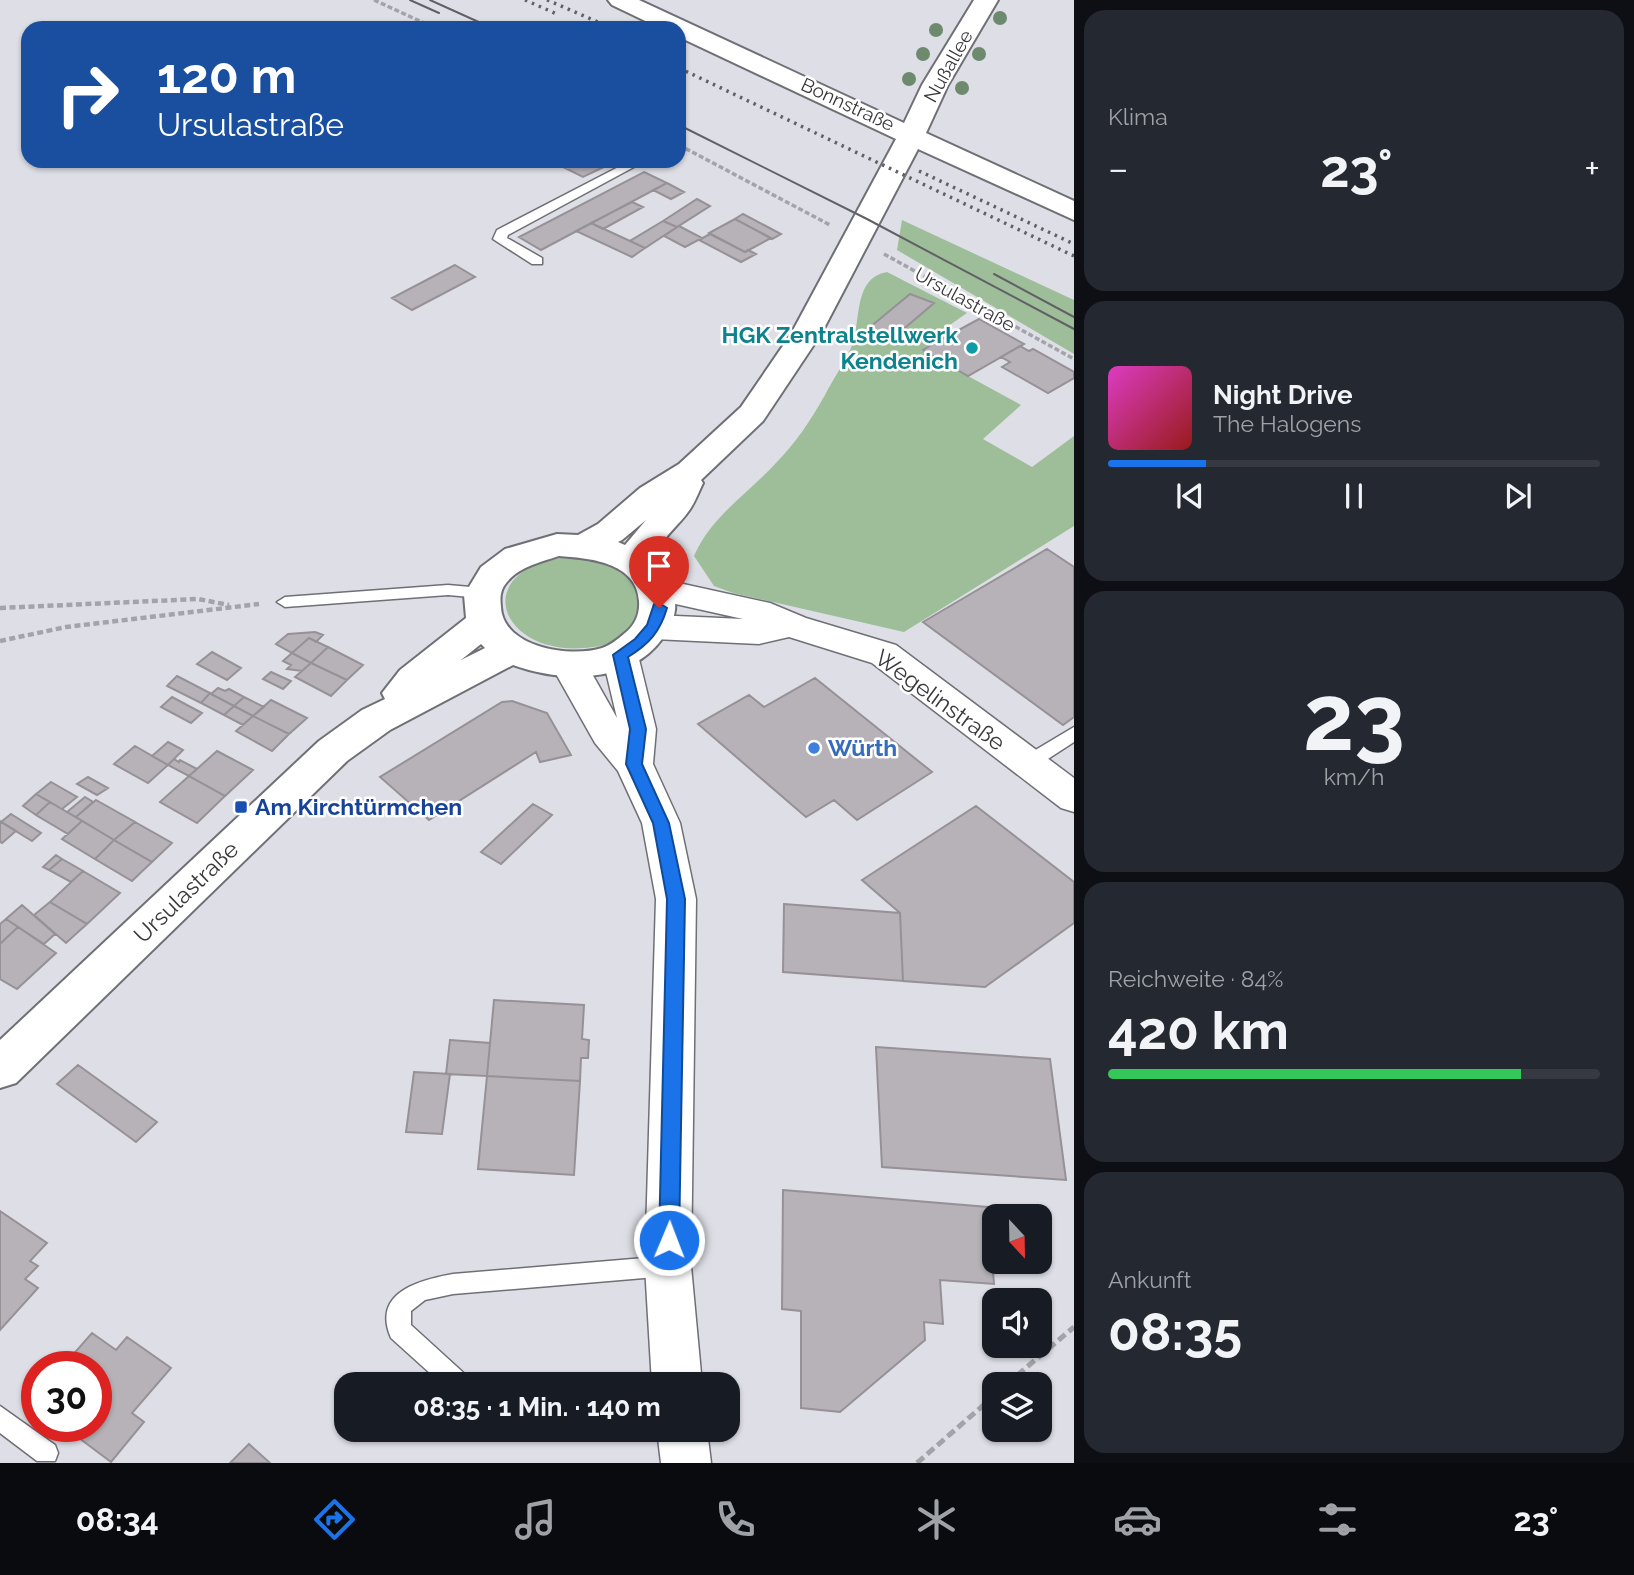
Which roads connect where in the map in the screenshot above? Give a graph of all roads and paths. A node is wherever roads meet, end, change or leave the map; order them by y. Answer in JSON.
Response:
{"nodes":[{"id":1,"x":374,"y":0,"type":"edge"},
{"id":2,"x":620,"y":0,"type":"edge"},
{"id":3,"x":986,"y":0,"type":"edge"},
{"id":4,"x":420,"y":21,"type":"edge"},
{"id":5,"x":666,"y":21,"type":"edge"},
{"id":6,"x":686,"y":30,"type":"edge"},
{"id":7,"x":935,"y":85,"type":"junction"},
{"id":8,"x":833,"y":98,"type":"junction"},
{"id":9,"x":912,"y":134,"type":"junction"},
{"id":10,"x":686,"y":149,"type":"edge"},
{"id":11,"x":626,"y":168,"type":"edge"},
{"id":12,"x":1074,"y":212,"type":"edge"},
{"id":13,"x":856,"y":239,"type":"junction"},
{"id":14,"x":537,"y":261,"type":"dead end"},
{"id":15,"x":1074,"y":359,"type":"edge"},
{"id":16,"x":691,"y":471,"type":"junction"},
{"id":17,"x":584,"y":546,"type":"junction"},
{"id":18,"x":648,"y":578,"type":"junction"},
{"id":19,"x":285,"y":601,"type":"joint"},
{"id":20,"x":233,"y":606,"type":"junction"},
{"id":21,"x":483,"y":607,"type":"junction"},
{"id":22,"x":0,"y":608,"type":"edge"},
{"id":23,"x":794,"y":626,"type":"junction"},
{"id":24,"x":654,"y":627,"type":"junction"},
{"id":25,"x":0,"y":641,"type":"edge"},
{"id":26,"x":511,"y":650,"type":"junction"},
{"id":27,"x":620,"y":655,"type":"junction"},
{"id":28,"x":569,"y":665,"type":"junction"},
{"id":29,"x":376,"y":720,"type":"junction"},
{"id":30,"x":1074,"y":733,"type":"edge"},
{"id":31,"x":1028,"y":763,"type":"junction"},
{"id":32,"x":634,"y":764,"type":"junction"},
{"id":33,"x":1074,"y":798,"type":"edge"},
{"id":34,"x":0,"y":1069,"type":"edge"},
{"id":35,"x":668,"y":1266,"type":"junction"},
{"id":36,"x":1074,"y":1326,"type":"edge"},
{"id":37,"x":446,"y":1372,"type":"edge"},
{"id":38,"x":676,"y":1372,"type":"edge"},
{"id":39,"x":1021,"y":1372,"type":"edge"},
{"id":40,"x":982,"y":1406,"type":"edge"},
{"id":41,"x":0,"y":1418,"type":"edge"},
{"id":42,"x":683,"y":1442,"type":"edge"},
{"id":43,"x":46,"y":1453,"type":"dead end"},
{"id":44,"x":686,"y":1463,"type":"edge"},
{"id":45,"x":917,"y":1463,"type":"edge"}],
"edges":[{"from":1,"to":4,"type":"path"},
{"from":2,"to":5,"type":"street","name":"Bonnstraße"},
{"from":3,"to":7,"type":"street","name":"Nußallee"},
{"from":6,"to":8,"type":"street","name":"Bonnstraße"},
{"from":7,"to":8,"type":"street"},
{"from":7,"to":9,"type":"street","name":"Nußallee"},
{"from":8,"to":9,"type":"street","name":"Bonnstraße"},
{"from":9,"to":12,"type":"street","name":"Bonnstraße"},
{"from":9,"to":13,"type":"street","name":"Ursulastraße"},
{"from":10,"to":13,"type":"path","name":"Ursulastraße"},
{"from":11,"to":14,"type":"lane"},
{"from":13,"to":15,"type":"path","name":"Ursulastraße"},
{"from":13,"to":16,"type":"street","name":"Ursulastraße"},
{"from":16,"to":17,"type":"street","name":"Ursulastraße"},
{"from":16,"to":18,"type":"street","name":"Ursulastraße"},
{"from":17,"to":18,"type":"street","name":"Ursulastraße"},
{"from":17,"to":21,"type":"street","name":"Ursulastraße"},
{"from":18,"to":23,"type":"street","name":"Wegelinstraße"},
{"from":18,"to":24,"type":"street","name":"Ursulastraße"},
{"from":19,"to":20,"type":"path"},
{"from":19,"to":21,"type":"lane"},
{"from":20,"to":22,"type":"path"},
{"from":20,"to":25,"type":"path"},
{"from":21,"to":26,"type":"street"},
{"from":21,"to":29,"type":"street","name":"Ursulastraße"},
{"from":23,"to":24,"type":"street","name":"Wegelinstraße"},
{"from":23,"to":31,"type":"street","name":"Wegelinstraße"},
{"from":24,"to":27,"type":"street"},
{"from":26,"to":28,"type":"street"},
{"from":26,"to":29,"type":"street","name":"Ursulastraße"},
{"from":27,"to":28,"type":"street"},
{"from":27,"to":32,"type":"street"},
{"from":28,"to":32,"type":"street"},
{"from":29,"to":34,"type":"street","name":"Ursulastraße"},
{"from":30,"to":31,"type":"lane"},
{"from":31,"to":33,"type":"street","name":"Wegelinstraße"},
{"from":32,"to":35,"type":"street"},
{"from":35,"to":37,"type":"lane"},
{"from":35,"to":38,"type":"street"},
{"from":36,"to":39,"type":"path"},
{"from":40,"to":45,"type":"path"},
{"from":41,"to":43,"type":"lane"},
{"from":42,"to":44,"type":"street"}]}
